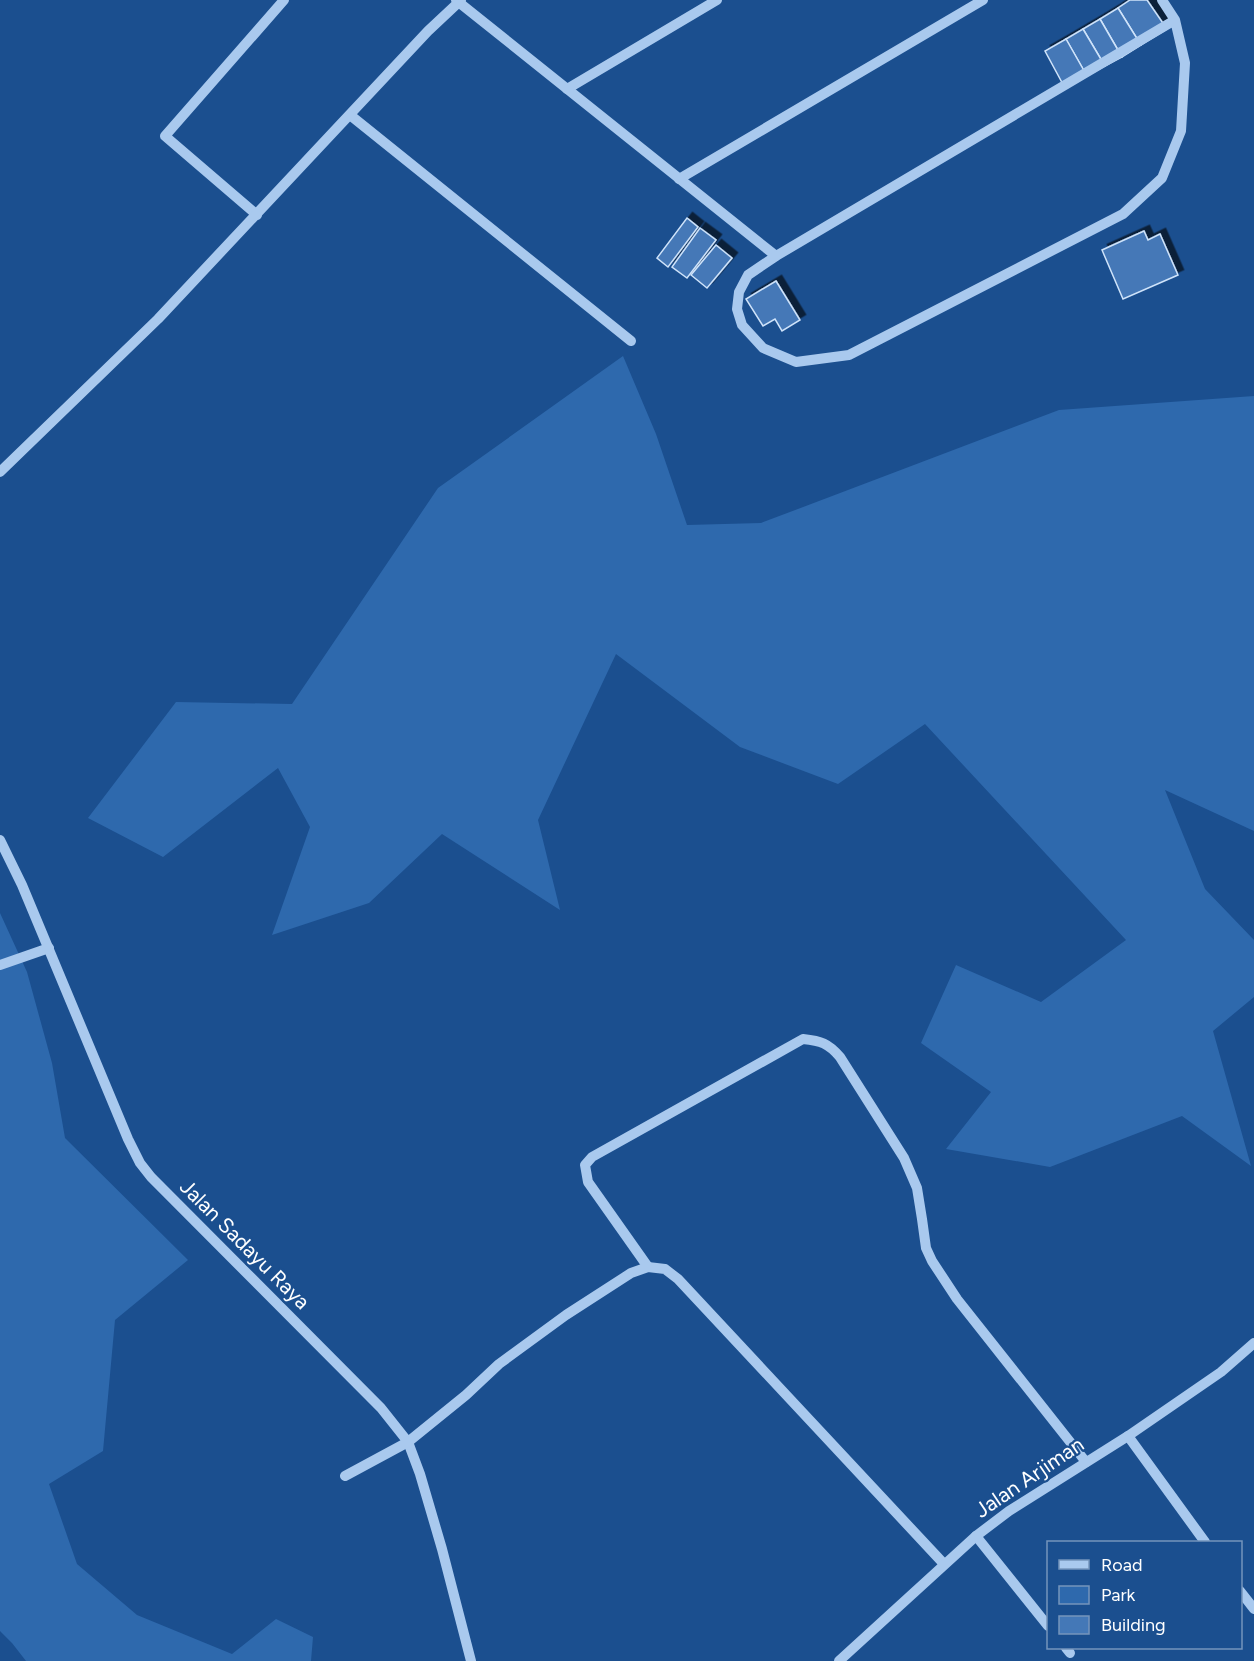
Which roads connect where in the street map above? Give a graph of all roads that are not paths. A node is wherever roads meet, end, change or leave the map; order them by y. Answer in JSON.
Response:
{"nodes":[{"id":1,"x":284,"y":0,"type":"edge"},
{"id":2,"x":717,"y":0,"type":"edge"},
{"id":3,"x":983,"y":0,"type":"edge"},
{"id":4,"x":1162,"y":0,"type":"edge"},
{"id":5,"x":458,"y":1,"type":"edge"},
{"id":6,"x":1175,"y":21,"type":"junction"},
{"id":7,"x":567,"y":89,"type":"junction"},
{"id":8,"x":350,"y":115,"type":"junction"},
{"id":9,"x":679,"y":179,"type":"junction"},
{"id":10,"x":257,"y":215,"type":"junction"},
{"id":11,"x":776,"y":256,"type":"junction"},
{"id":12,"x":631,"y":341,"type":"dead end"},
{"id":13,"x":0,"y":472,"type":"edge"},
{"id":14,"x":0,"y":840,"type":"edge"},
{"id":15,"x":49,"y":948,"type":"junction"},
{"id":16,"x":0,"y":965,"type":"edge"},
{"id":17,"x":648,"y":1267,"type":"junction"},
{"id":18,"x":1254,"y":1343,"type":"edge"},
{"id":19,"x":1128,"y":1436,"type":"junction"},
{"id":20,"x":408,"y":1442,"type":"junction"},
{"id":21,"x":1086,"y":1462,"type":"junction"},
{"id":22,"x":345,"y":1476,"type":"dead end"},
{"id":23,"x":976,"y":1536,"type":"junction"},
{"id":24,"x":1204,"y":1541,"type":"edge"},
{"id":25,"x":944,"y":1564,"type":"junction"},
{"id":26,"x":1242,"y":1594,"type":"edge"},
{"id":27,"x":1254,"y":1609,"type":"edge"},
{"id":28,"x":1047,"y":1625,"type":"edge"},
{"id":29,"x":471,"y":1661,"type":"edge"},
{"id":30,"x":839,"y":1661,"type":"edge"}],
"edges":[{"from":1,"to":10,"type":"street"},
{"from":2,"to":7,"type":"street"},
{"from":3,"to":9,"type":"street"},
{"from":4,"to":6,"type":"street"},
{"from":5,"to":7,"type":"street"},
{"from":5,"to":8,"type":"street"},
{"from":6,"to":11,"type":"street"},
{"from":6,"to":11,"type":"street"},
{"from":7,"to":9,"type":"street"},
{"from":8,"to":10,"type":"street"},
{"from":8,"to":12,"type":"street"},
{"from":9,"to":11,"type":"street"},
{"from":10,"to":13,"type":"street"},
{"from":14,"to":15,"type":"street","name":"Jalan Sadayu Raya"},
{"from":15,"to":16,"type":"street"},
{"from":15,"to":20,"type":"street","name":"Jalan Sadayu Raya"},
{"from":17,"to":20,"type":"street"},
{"from":17,"to":21,"type":"street"},
{"from":17,"to":25,"type":"street"},
{"from":18,"to":19,"type":"street","name":"Jalan Arjiman"},
{"from":19,"to":21,"type":"street","name":"Jalan Arjiman"},
{"from":19,"to":24,"type":"street"},
{"from":20,"to":22,"type":"street"},
{"from":20,"to":29,"type":"street","name":"Jalan Sadayu Raya"},
{"from":21,"to":23,"type":"street","name":"Jalan Arjiman"},
{"from":23,"to":25,"type":"street","name":"Jalan Arjiman"},
{"from":23,"to":28,"type":"street"},
{"from":25,"to":30,"type":"street","name":"Jalan Arjiman"},
{"from":26,"to":27,"type":"street"}]}
